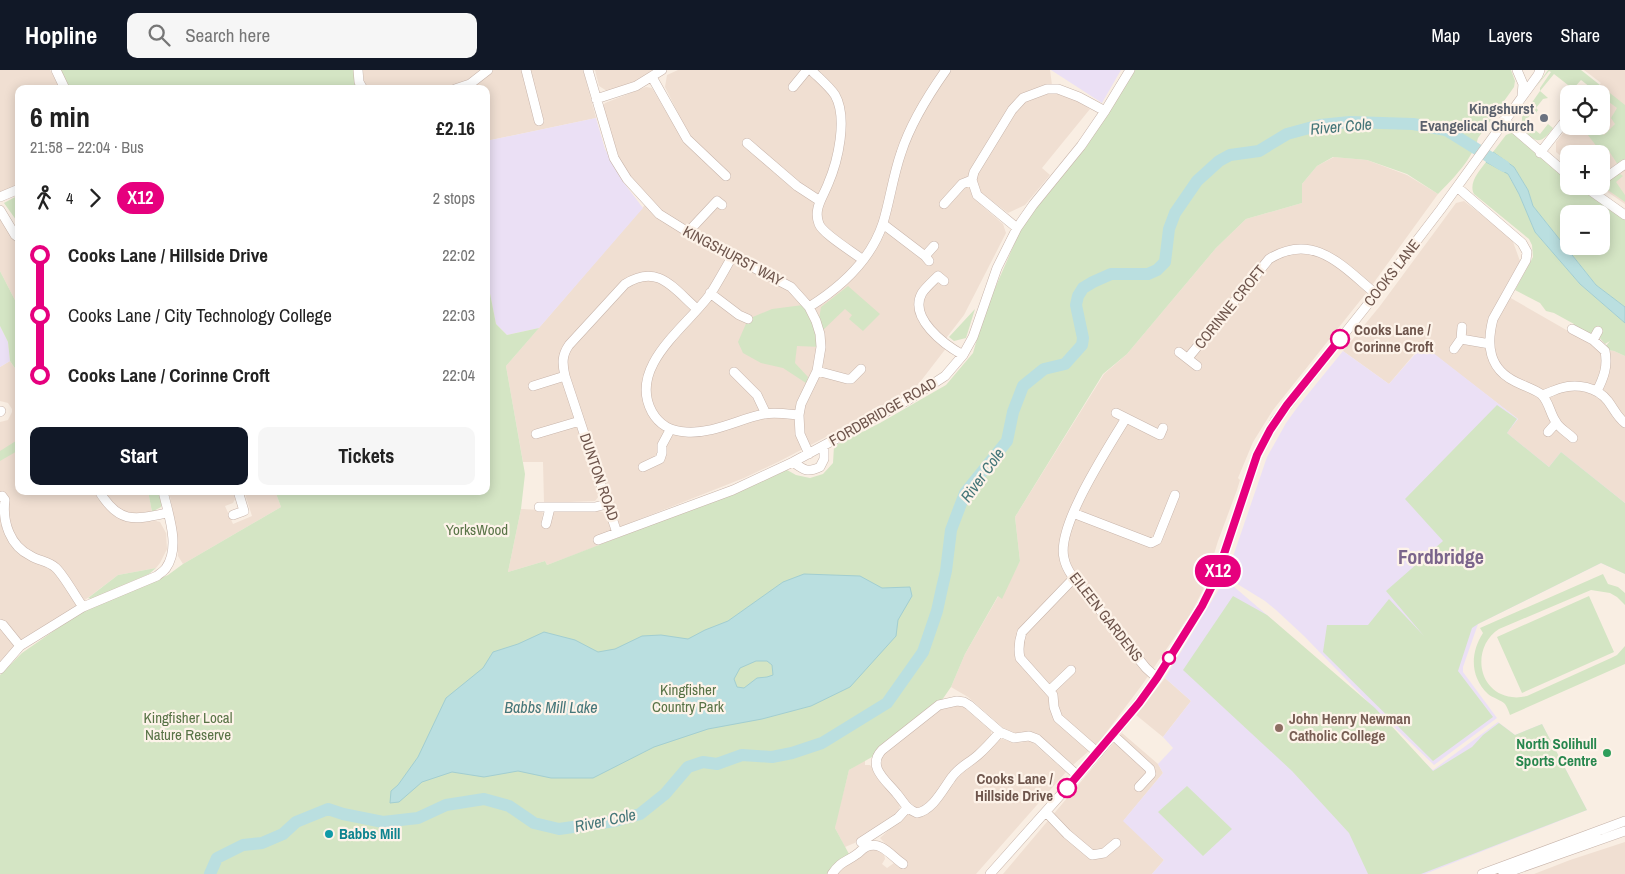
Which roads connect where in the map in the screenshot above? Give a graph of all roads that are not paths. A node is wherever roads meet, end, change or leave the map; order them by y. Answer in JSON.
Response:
{"nodes":[{"id":1,"x":56,"y":70,"type":"edge"},
{"id":2,"x":358,"y":70,"type":"edge"},
{"id":3,"x":488,"y":70,"type":"edge"},
{"id":4,"x":526,"y":70,"type":"edge"},
{"id":5,"x":588,"y":70,"type":"edge"},
{"id":6,"x":662,"y":70,"type":"edge"},
{"id":7,"x":807,"y":70,"type":"edge"},
{"id":8,"x":811,"y":70,"type":"edge"},
{"id":9,"x":946,"y":70,"type":"edge"},
{"id":10,"x":1130,"y":70,"type":"edge"},
{"id":11,"x":1519,"y":73,"type":"edge"},
{"id":12,"x":1538,"y":74,"type":"edge"},
{"id":13,"x":652,"y":77,"type":"junction"},
{"id":14,"x":64,"y":85,"type":"edge"},
{"id":15,"x":361,"y":85,"type":"edge"},
{"id":16,"x":467,"y":85,"type":"edge"},
{"id":17,"x":793,"y":87,"type":"dead end"},
{"id":18,"x":1522,"y":96,"type":"junction"},
{"id":19,"x":596,"y":99,"type":"junction"},
{"id":20,"x":1105,"y":111,"type":"junction"},
{"id":21,"x":1504,"y":120,"type":"junction"},
{"id":22,"x":539,"y":121,"type":"dead end"},
{"id":23,"x":1560,"y":127,"type":"edge"},
{"id":24,"x":747,"y":143,"type":"dead end"},
{"id":25,"x":1540,"y":153,"type":"junction"},
{"id":26,"x":1625,"y":164,"type":"edge"},
{"id":27,"x":1560,"y":169,"type":"edge"},
{"id":28,"x":1610,"y":175,"type":"edge"},
{"id":29,"x":726,"y":176,"type":"dead end"},
{"id":30,"x":972,"y":180,"type":"junction"},
{"id":31,"x":1456,"y":187,"type":"junction"},
{"id":32,"x":15,"y":191,"type":"edge"},
{"id":33,"x":1599,"y":195,"type":"edge"},
{"id":34,"x":0,"y":197,"type":"edge"},
{"id":35,"x":820,"y":201,"type":"junction"},
{"id":36,"x":944,"y":204,"type":"dead end"},
{"id":37,"x":722,"y":205,"type":"dead end"},
{"id":38,"x":0,"y":210,"type":"edge"},
{"id":39,"x":1625,"y":215,"type":"edge"},
{"id":40,"x":882,"y":224,"type":"junction"},
{"id":41,"x":1017,"y":228,"type":"junction"},
{"id":42,"x":688,"y":232,"type":"junction"},
{"id":43,"x":15,"y":235,"type":"edge"},
{"id":44,"x":934,"y":246,"type":"dead end"},
{"id":45,"x":732,"y":257,"type":"junction"},
{"id":46,"x":863,"y":260,"type":"junction"},
{"id":47,"x":944,"y":281,"type":"dead end"},
{"id":48,"x":710,"y":293,"type":"junction"},
{"id":49,"x":1376,"y":294,"type":"junction"},
{"id":50,"x":809,"y":307,"type":"junction"},
{"id":51,"x":697,"y":309,"type":"junction"},
{"id":52,"x":748,"y":319,"type":"dead end"},
{"id":53,"x":1462,"y":327,"type":"dead end"},
{"id":54,"x":1572,"y":329,"type":"dead end"},
{"id":55,"x":1598,"y":331,"type":"dead end"},
{"id":56,"x":1461,"y":339,"type":"junction"},
{"id":57,"x":1593,"y":340,"type":"junction"},
{"id":58,"x":1490,"y":344,"type":"junction"},
{"id":59,"x":1454,"y":349,"type":"dead end"},
{"id":60,"x":1179,"y":352,"type":"dead end"},
{"id":61,"x":963,"y":355,"type":"junction"},
{"id":62,"x":1188,"y":358,"type":"junction"},
{"id":63,"x":1197,"y":366,"type":"dead end"},
{"id":64,"x":861,"y":369,"type":"dead end"},
{"id":65,"x":817,"y":371,"type":"junction"},
{"id":66,"x":734,"y":372,"type":"dead end"},
{"id":67,"x":565,"y":376,"type":"junction"},
{"id":68,"x":534,"y":386,"type":"dead end"},
{"id":69,"x":1597,"y":391,"type":"junction"},
{"id":70,"x":1542,"y":395,"type":"junction"},
{"id":71,"x":1116,"y":412,"type":"dead end"},
{"id":72,"x":766,"y":414,"type":"junction"},
{"id":73,"x":799,"y":415,"type":"junction"},
{"id":74,"x":1126,"y":418,"type":"junction"},
{"id":75,"x":580,"y":421,"type":"junction"},
{"id":76,"x":1556,"y":423,"type":"junction"},
{"id":77,"x":1625,"y":423,"type":"edge"},
{"id":78,"x":1163,"y":428,"type":"dead end"},
{"id":79,"x":670,"y":430,"type":"junction"},
{"id":80,"x":1548,"y":432,"type":"dead end"},
{"id":81,"x":536,"y":434,"type":"dead end"},
{"id":82,"x":1573,"y":438,"type":"dead end"},
{"id":83,"x":824,"y":446,"type":"junction"},
{"id":84,"x":809,"y":454,"type":"junction"},
{"id":85,"x":793,"y":462,"type":"junction"},
{"id":86,"x":643,"y":467,"type":"dead end"},
{"id":87,"x":102,"y":495,"type":"edge"},
{"id":88,"x":164,"y":495,"type":"edge"},
{"id":89,"x":239,"y":495,"type":"edge"},
{"id":90,"x":1175,"y":495,"type":"dead end"},
{"id":91,"x":2,"y":496,"type":"dead end"},
{"id":92,"x":607,"y":504,"type":"junction"},
{"id":93,"x":539,"y":507,"type":"dead end"},
{"id":94,"x":550,"y":508,"type":"junction"},
{"id":95,"x":167,"y":513,"type":"junction"},
{"id":96,"x":1074,"y":513,"type":"junction"},
{"id":97,"x":234,"y":515,"type":"dead end"},
{"id":98,"x":546,"y":524,"type":"dead end"},
{"id":99,"x":618,"y":533,"type":"junction"},
{"id":100,"x":598,"y":540,"type":"dead end"},
{"id":101,"x":1074,"y":578,"type":"junction"},
{"id":102,"x":83,"y":607,"type":"junction"},
{"id":103,"x":0,"y":624,"type":"edge"},
{"id":104,"x":20,"y":646,"type":"junction"},
{"id":105,"x":0,"y":669,"type":"edge"},
{"id":106,"x":1071,"y":670,"type":"dead end"},
{"id":107,"x":1157,"y":678,"type":"junction"},
{"id":108,"x":1050,"y":690,"type":"junction"},
{"id":109,"x":1000,"y":732,"type":"junction"},
{"id":110,"x":1113,"y":735,"type":"junction"},
{"id":111,"x":1098,"y":753,"type":"junction"},
{"id":112,"x":1078,"y":776,"type":"junction"},
{"id":113,"x":1139,"y":787,"type":"dead end"},
{"id":114,"x":907,"y":808,"type":"junction"},
{"id":115,"x":1046,"y":812,"type":"junction"},
{"id":116,"x":1625,"y":822,"type":"edge"},
{"id":117,"x":1625,"y":831,"type":"edge"},
{"id":118,"x":861,"y":842,"type":"dead end"},
{"id":119,"x":1116,"y":843,"type":"dead end"},
{"id":120,"x":903,"y":864,"type":"dead end"},
{"id":121,"x":832,"y":874,"type":"edge"},
{"id":122,"x":990,"y":874,"type":"edge"},
{"id":123,"x":1482,"y":874,"type":"edge"},
{"id":124,"x":1503,"y":874,"type":"edge"}],
"edges":[{"from":1,"to":14,"type":"street"},
{"from":2,"to":15,"type":"street"},
{"from":3,"to":16,"type":"street"},
{"from":4,"to":22,"type":"street"},
{"from":5,"to":19,"type":"street","name":"KINGSHURST WAY"},
{"from":6,"to":13,"type":"street"},
{"from":7,"to":17,"type":"street"},
{"from":8,"to":35,"type":"street"},
{"from":9,"to":40,"type":"street"},
{"from":10,"to":20,"type":"street","name":"FORDBRIDGE ROAD"},
{"from":11,"to":12,"type":"street","name":"COOKS LANE"},
{"from":11,"to":18,"type":"street","name":"COOKS LANE"},
{"from":12,"to":18,"type":"street","name":"COOKS LANE"},
{"from":13,"to":19,"type":"street"},
{"from":13,"to":29,"type":"street"},
{"from":18,"to":21,"type":"street","name":"COOKS LANE"},
{"from":19,"to":42,"type":"street","name":"KINGSHURST WAY"},
{"from":20,"to":30,"type":"street"},
{"from":20,"to":41,"type":"street","name":"FORDBRIDGE ROAD"},
{"from":21,"to":25,"type":"street"},
{"from":21,"to":31,"type":"street","name":"COOKS LANE"},
{"from":23,"to":25,"type":"street"},
{"from":24,"to":35,"type":"street"},
{"from":25,"to":27,"type":"street"},
{"from":26,"to":28,"type":"street"},
{"from":30,"to":36,"type":"street"},
{"from":30,"to":41,"type":"street"},
{"from":31,"to":49,"type":"street","name":"COOKS LANE"},
{"from":31,"to":58,"type":"street"},
{"from":32,"to":34,"type":"street"},
{"from":33,"to":39,"type":"street"},
{"from":35,"to":46,"type":"street"},
{"from":37,"to":42,"type":"street"},
{"from":38,"to":43,"type":"street"},
{"from":40,"to":44,"type":"street"},
{"from":40,"to":46,"type":"street"},
{"from":41,"to":61,"type":"street","name":"FORDBRIDGE ROAD"},
{"from":42,"to":45,"type":"street","name":"KINGSHURST WAY"},
{"from":45,"to":48,"type":"street"},
{"from":45,"to":50,"type":"street","name":"KINGSHURST WAY"},
{"from":46,"to":50,"type":"street"},
{"from":47,"to":61,"type":"street"},
{"from":48,"to":51,"type":"street"},
{"from":48,"to":52,"type":"street"},
{"from":49,"to":62,"type":"street","name":"CORINNE CROFT"},
{"from":49,"to":107,"type":"street","name":"COOKS LANE"},
{"from":50,"to":65,"type":"street","name":"KINGSHURST WAY"},
{"from":51,"to":67,"type":"street","name":"DUNTON ROAD"},
{"from":51,"to":79,"type":"street"},
{"from":53,"to":56,"type":"street"},
{"from":54,"to":57,"type":"street"},
{"from":55,"to":57,"type":"street"},
{"from":56,"to":58,"type":"street"},
{"from":56,"to":59,"type":"street"},
{"from":57,"to":69,"type":"street"},
{"from":58,"to":70,"type":"street"},
{"from":60,"to":62,"type":"street","name":"CORINNE CROFT"},
{"from":61,"to":83,"type":"street","name":"FORDBRIDGE ROAD"},
{"from":62,"to":63,"type":"street","name":"CORINNE CROFT"},
{"from":64,"to":65,"type":"street"},
{"from":65,"to":73,"type":"street","name":"KINGSHURST WAY"},
{"from":66,"to":72,"type":"street"},
{"from":67,"to":68,"type":"street"},
{"from":67,"to":75,"type":"street","name":"DUNTON ROAD"},
{"from":69,"to":70,"type":"street"},
{"from":69,"to":77,"type":"street"},
{"from":70,"to":76,"type":"street"},
{"from":71,"to":74,"type":"street"},
{"from":72,"to":73,"type":"street"},
{"from":72,"to":79,"type":"street"},
{"from":73,"to":84,"type":"street","name":"KINGSHURST WAY"},
{"from":74,"to":78,"type":"street"},
{"from":74,"to":96,"type":"street","name":"EILEEN GARDENS"},
{"from":75,"to":81,"type":"street","name":"DUNTON ROAD"},
{"from":75,"to":92,"type":"street","name":"DUNTON ROAD"},
{"from":76,"to":80,"type":"street"},
{"from":76,"to":82,"type":"street"},
{"from":79,"to":86,"type":"street"},
{"from":83,"to":84,"type":"street","name":"FORDBRIDGE ROAD"},
{"from":83,"to":85,"type":"street"},
{"from":84,"to":85,"type":"street","name":"FORDBRIDGE ROAD"},
{"from":85,"to":99,"type":"street","name":"FORDBRIDGE ROAD"},
{"from":87,"to":95,"type":"street"},
{"from":88,"to":95,"type":"street"},
{"from":89,"to":97,"type":"street"},
{"from":90,"to":96,"type":"street"},
{"from":91,"to":102,"type":"street"},
{"from":92,"to":94,"type":"street"},
{"from":92,"to":99,"type":"street","name":"DUNTON ROAD"},
{"from":93,"to":94,"type":"street"},
{"from":94,"to":98,"type":"street"},
{"from":95,"to":102,"type":"street"},
{"from":96,"to":101,"type":"street","name":"EILEEN GARDENS"},
{"from":99,"to":100,"type":"street","name":"FORDBRIDGE ROAD"},
{"from":101,"to":107,"type":"street","name":"EILEEN GARDENS"},
{"from":101,"to":108,"type":"street"},
{"from":102,"to":104,"type":"street"},
{"from":103,"to":104,"type":"street"},
{"from":104,"to":105,"type":"street"},
{"from":106,"to":108,"type":"street"},
{"from":107,"to":110,"type":"street","name":"COOKS LANE"},
{"from":108,"to":111,"type":"street"},
{"from":109,"to":112,"type":"street"},
{"from":109,"to":114,"type":"street"},
{"from":109,"to":114,"type":"street"},
{"from":110,"to":111,"type":"street","name":"COOKS LANE"},
{"from":110,"to":113,"type":"street"},
{"from":111,"to":112,"type":"street","name":"COOKS LANE"},
{"from":112,"to":115,"type":"street","name":"COOKS LANE"},
{"from":114,"to":118,"type":"street"},
{"from":115,"to":119,"type":"street"},
{"from":115,"to":122,"type":"street","name":"COOKS LANE"},
{"from":116,"to":123,"type":"street"},
{"from":117,"to":124,"type":"street"},
{"from":120,"to":121,"type":"street"}]}
